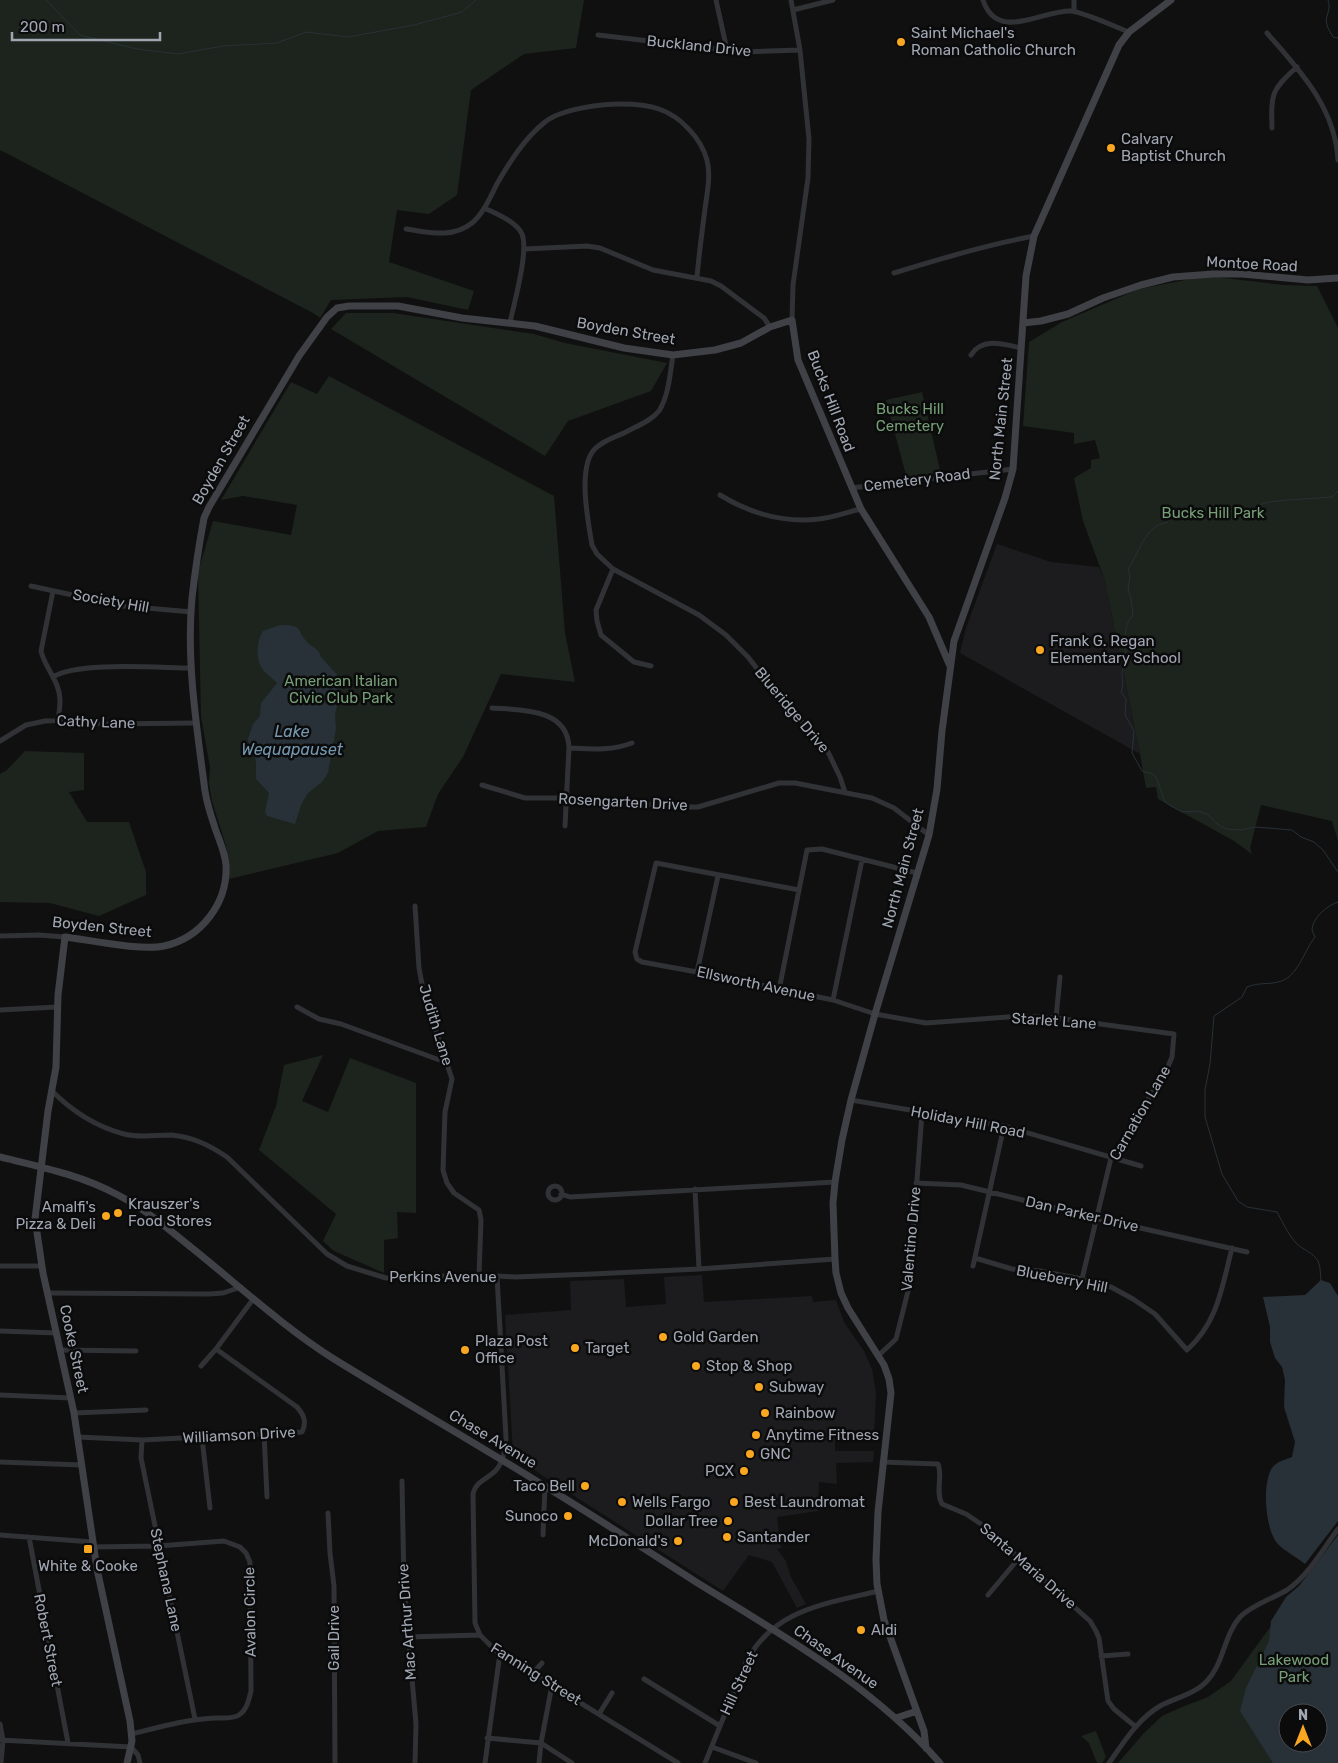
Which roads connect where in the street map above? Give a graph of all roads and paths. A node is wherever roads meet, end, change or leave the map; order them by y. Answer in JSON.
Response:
{"nodes":[{"id":1,"x":716,"y":0,"type":"edge"},
{"id":2,"x":791,"y":0,"type":"edge"},
{"id":3,"x":833,"y":0,"type":"edge"},
{"id":4,"x":983,"y":0,"type":"edge"},
{"id":5,"x":1074,"y":0,"type":"edge"},
{"id":6,"x":1172,"y":0,"type":"edge"},
{"id":7,"x":793,"y":10,"type":"junction"},
{"id":8,"x":1074,"y":11,"type":"junction"},
{"id":9,"x":1129,"y":32,"type":"junction"},
{"id":10,"x":1267,"y":33,"type":"dead end"},
{"id":11,"x":598,"y":35,"type":"dead end"},
{"id":12,"x":728,"y":50,"type":"junction"},
{"id":13,"x":800,"y":50,"type":"junction"},
{"id":14,"x":1296,"y":67,"type":"junction"},
{"id":15,"x":1272,"y":128,"type":"dead end"},
{"id":16,"x":1338,"y":160,"type":"edge"},
{"id":17,"x":484,"y":208,"type":"junction"},
{"id":18,"x":406,"y":229,"type":"dead end"},
{"id":19,"x":1034,"y":236,"type":"junction"},
{"id":20,"x":525,"y":249,"type":"junction"},
{"id":21,"x":894,"y":273,"type":"dead end"},
{"id":22,"x":697,"y":277,"type":"junction"},
{"id":23,"x":1338,"y":278,"type":"edge"},
{"id":24,"x":792,"y":320,"type":"junction"},
{"id":25,"x":510,"y":323,"type":"junction"},
{"id":26,"x":1023,"y":323,"type":"junction"},
{"id":27,"x":770,"y":327,"type":"junction"},
{"id":28,"x":1021,"y":348,"type":"junction"},
{"id":29,"x":673,"y":355,"type":"junction"},
{"id":30,"x":972,"y":355,"type":"dead end"},
{"id":31,"x":1013,"y":469,"type":"junction"},
{"id":32,"x":851,"y":488,"type":"junction"},
{"id":33,"x":720,"y":495,"type":"dead end"},
{"id":34,"x":860,"y":509,"type":"junction"},
{"id":35,"x":613,"y":569,"type":"junction"},
{"id":36,"x":31,"y":586,"type":"dead end"},
{"id":37,"x":53,"y":590,"type":"junction"},
{"id":38,"x":192,"y":612,"type":"junction"},
{"id":39,"x":651,"y":666,"type":"dead end"},
{"id":40,"x":950,"y":666,"type":"junction"},
{"id":41,"x":192,"y":668,"type":"junction"},
{"id":42,"x":53,"y":677,"type":"junction"},
{"id":43,"x":492,"y":708,"type":"dead end"},
{"id":44,"x":58,"y":720,"type":"junction"},
{"id":45,"x":196,"y":723,"type":"junction"},
{"id":46,"x":0,"y":741,"type":"edge"},
{"id":47,"x":632,"y":743,"type":"dead end"},
{"id":48,"x":569,"y":748,"type":"junction"},
{"id":49,"x":482,"y":785,"type":"dead end"},
{"id":50,"x":846,"y":792,"type":"junction"},
{"id":51,"x":566,"y":798,"type":"junction"},
{"id":52,"x":565,"y":826,"type":"dead end"},
{"id":53,"x":929,"y":834,"type":"junction"},
{"id":54,"x":862,"y":860,"type":"junction"},
{"id":55,"x":917,"y":873,"type":"junction"},
{"id":56,"x":718,"y":876,"type":"junction"},
{"id":57,"x":799,"y":890,"type":"junction"},
{"id":58,"x":415,"y":906,"type":"dead end"},
{"id":59,"x":0,"y":936,"type":"edge"},
{"id":60,"x":65,"y":937,"type":"junction"},
{"id":61,"x":697,"y":972,"type":"junction"},
{"id":62,"x":1060,"y":978,"type":"dead end"},
{"id":63,"x":779,"y":990,"type":"junction"},
{"id":64,"x":833,"y":1000,"type":"junction"},
{"id":65,"x":57,"y":1007,"type":"junction"},
{"id":66,"x":297,"y":1007,"type":"dead end"},
{"id":67,"x":0,"y":1010,"type":"edge"},
{"id":68,"x":875,"y":1014,"type":"junction"},
{"id":69,"x":1056,"y":1018,"type":"junction"},
{"id":70,"x":1174,"y":1034,"type":"joint"},
{"id":71,"x":446,"y":1062,"type":"junction"},
{"id":72,"x":52,"y":1091,"type":"junction"},
{"id":73,"x":851,"y":1100,"type":"junction"},
{"id":74,"x":922,"y":1114,"type":"junction"},
{"id":75,"x":1004,"y":1126,"type":"junction"},
{"id":76,"x":0,"y":1156,"type":"edge"},
{"id":77,"x":1111,"y":1158,"type":"junction"},
{"id":78,"x":41,"y":1166,"type":"junction"},
{"id":79,"x":1141,"y":1166,"type":"dead end"},
{"id":80,"x":835,"y":1182,"type":"junction"},
{"id":81,"x":916,"y":1183,"type":"junction"},
{"id":82,"x":695,"y":1189,"type":"junction"},
{"id":83,"x":989,"y":1192,"type":"junction"},
{"id":84,"x":561,"y":1194,"type":"dead end"},
{"id":85,"x":1096,"y":1218,"type":"junction"},
{"id":86,"x":1232,"y":1248,"type":"junction"},
{"id":87,"x":1247,"y":1252,"type":"dead end"},
{"id":88,"x":975,"y":1258,"type":"junction"},
{"id":89,"x":835,"y":1260,"type":"junction"},
{"id":90,"x":0,"y":1266,"type":"edge"},
{"id":91,"x":42,"y":1266,"type":"junction"},
{"id":92,"x":973,"y":1266,"type":"dead end"},
{"id":93,"x":699,"y":1269,"type":"junction"},
{"id":94,"x":479,"y":1275,"type":"junction"},
{"id":95,"x":497,"y":1276,"type":"junction"},
{"id":96,"x":1082,"y":1279,"type":"junction"},
{"id":97,"x":241,"y":1287,"type":"junction"},
{"id":98,"x":48,"y":1293,"type":"junction"},
{"id":99,"x":254,"y":1298,"type":"junction"},
{"id":100,"x":0,"y":1331,"type":"edge"},
{"id":101,"x":57,"y":1333,"type":"junction"},
{"id":102,"x":216,"y":1349,"type":"junction"},
{"id":103,"x":61,"y":1350,"type":"junction"},
{"id":104,"x":136,"y":1351,"type":"dead end"},
{"id":105,"x":879,"y":1355,"type":"junction"},
{"id":106,"x":201,"y":1366,"type":"dead end"},
{"id":107,"x":0,"y":1395,"type":"edge"},
{"id":108,"x":71,"y":1398,"type":"junction"},
{"id":109,"x":146,"y":1410,"type":"dead end"},
{"id":110,"x":74,"y":1413,"type":"junction"},
{"id":111,"x":264,"y":1433,"type":"junction"},
{"id":112,"x":78,"y":1437,"type":"junction"},
{"id":113,"x":202,"y":1438,"type":"junction"},
{"id":114,"x":142,"y":1440,"type":"junction"},
{"id":115,"x":502,"y":1460,"type":"junction"},
{"id":116,"x":0,"y":1462,"type":"edge"},
{"id":117,"x":882,"y":1462,"type":"junction"},
{"id":118,"x":82,"y":1465,"type":"junction"},
{"id":119,"x":402,"y":1482,"type":"dead end"},
{"id":120,"x":545,"y":1486,"type":"junction"},
{"id":121,"x":267,"y":1497,"type":"dead end"},
{"id":122,"x":210,"y":1508,"type":"dead end"},
{"id":123,"x":328,"y":1513,"type":"dead end"},
{"id":124,"x":1338,"y":1528,"type":"edge"},
{"id":125,"x":0,"y":1534,"type":"edge"},
{"id":126,"x":543,"y":1535,"type":"dead end"},
{"id":127,"x":29,"y":1537,"type":"junction"},
{"id":128,"x":93,"y":1544,"type":"junction"},
{"id":129,"x":158,"y":1546,"type":"junction"},
{"id":130,"x":1019,"y":1558,"type":"junction"},
{"id":131,"x":878,"y":1591,"type":"junction"},
{"id":132,"x":988,"y":1595,"type":"dead end"},
{"id":133,"x":772,"y":1629,"type":"junction"},
{"id":134,"x":480,"y":1635,"type":"junction"},
{"id":135,"x":407,"y":1637,"type":"junction"},
{"id":136,"x":500,"y":1653,"type":"junction"},
{"id":137,"x":1128,"y":1654,"type":"dead end"},
{"id":138,"x":1101,"y":1656,"type":"junction"},
{"id":139,"x":542,"y":1663,"type":"dead end"},
{"id":140,"x":533,"y":1673,"type":"junction"},
{"id":141,"x":644,"y":1679,"type":"dead end"},
{"id":142,"x":552,"y":1685,"type":"junction"},
{"id":143,"x":612,"y":1693,"type":"dead end"},
{"id":144,"x":917,"y":1711,"type":"junction"},
{"id":145,"x":599,"y":1714,"type":"junction"},
{"id":146,"x":896,"y":1718,"type":"junction"},
{"id":147,"x":195,"y":1719,"type":"junction"},
{"id":148,"x":0,"y":1724,"type":"edge"},
{"id":149,"x":720,"y":1726,"type":"junction"},
{"id":150,"x":1136,"y":1727,"type":"junction"},
{"id":151,"x":132,"y":1734,"type":"junction"},
{"id":152,"x":488,"y":1738,"type":"junction"},
{"id":153,"x":2,"y":1740,"type":"edge"},
{"id":154,"x":68,"y":1743,"type":"junction"},
{"id":155,"x":541,"y":1743,"type":"junction"},
{"id":156,"x":131,"y":1747,"type":"junction"},
{"id":157,"x":712,"y":1747,"type":"junction"},
{"id":158,"x":926,"y":1748,"type":"junction"},
{"id":159,"x":2,"y":1763,"type":"edge"},
{"id":160,"x":127,"y":1763,"type":"edge"},
{"id":161,"x":140,"y":1763,"type":"edge"},
{"id":162,"x":334,"y":1763,"type":"edge"},
{"id":163,"x":415,"y":1763,"type":"edge"},
{"id":164,"x":484,"y":1763,"type":"edge"},
{"id":165,"x":539,"y":1763,"type":"edge"},
{"id":166,"x":572,"y":1763,"type":"edge"},
{"id":167,"x":678,"y":1763,"type":"edge"},
{"id":168,"x":705,"y":1763,"type":"edge"},
{"id":169,"x":756,"y":1763,"type":"edge"},
{"id":170,"x":940,"y":1763,"type":"edge"},
{"id":171,"x":1110,"y":1763,"type":"edge"}],
"edges":[{"from":1,"to":12,"type":"street"},
{"from":2,"to":7,"type":"street","name":"Bucks Hill Road"},
{"from":3,"to":7,"type":"street"},
{"from":4,"to":8,"type":"street"},
{"from":5,"to":8,"type":"street"},
{"from":6,"to":9,"type":"main road","name":"North Main Street"},
{"from":7,"to":13,"type":"street","name":"Bucks Hill Road"},
{"from":8,"to":9,"type":"street"},
{"from":9,"to":19,"type":"main road","name":"North Main Street"},
{"from":10,"to":14,"type":"street"},
{"from":11,"to":12,"type":"street","name":"Buckland Drive"},
{"from":12,"to":13,"type":"street","name":"Buckland Drive"},
{"from":13,"to":24,"type":"street","name":"Bucks Hill Road"},
{"from":14,"to":15,"type":"street"},
{"from":14,"to":16,"type":"street"},
{"from":17,"to":18,"type":"street"},
{"from":17,"to":20,"type":"street"},
{"from":17,"to":22,"type":"street"},
{"from":19,"to":21,"type":"street"},
{"from":19,"to":26,"type":"main road","name":"North Main Street"},
{"from":20,"to":22,"type":"street"},
{"from":20,"to":25,"type":"street"},
{"from":22,"to":27,"type":"street"},
{"from":23,"to":26,"type":"main road","name":"Montoe Road"},
{"from":24,"to":27,"type":"main road","name":"Boyden Street"},
{"from":24,"to":32,"type":"main road","name":"Bucks Hill Road"},
{"from":25,"to":29,"type":"main road","name":"Boyden Street"},
{"from":25,"to":38,"type":"main road","name":"Boyden Street"},
{"from":26,"to":28,"type":"main road","name":"North Main Street"},
{"from":27,"to":29,"type":"main road","name":"Boyden Street"},
{"from":28,"to":30,"type":"street"},
{"from":28,"to":31,"type":"main road","name":"North Main Street"},
{"from":29,"to":35,"type":"street","name":"Blueridge Drive"},
{"from":31,"to":32,"type":"street","name":"Cemetery Road"},
{"from":31,"to":40,"type":"main road","name":"North Main Street"},
{"from":32,"to":34,"type":"main road","name":"Bucks Hill Road"},
{"from":33,"to":34,"type":"street"},
{"from":34,"to":40,"type":"main road","name":"Bucks Hill Road"},
{"from":35,"to":39,"type":"street"},
{"from":35,"to":50,"type":"street","name":"Blueridge Drive"},
{"from":36,"to":37,"type":"street","name":"Society Hill"},
{"from":37,"to":38,"type":"street","name":"Society Hill"},
{"from":37,"to":42,"type":"street"},
{"from":38,"to":41,"type":"main road","name":"Boyden Street"},
{"from":40,"to":53,"type":"main road","name":"North Main Street"},
{"from":41,"to":42,"type":"street"},
{"from":41,"to":45,"type":"main road","name":"Boyden Street"},
{"from":42,"to":44,"type":"street"},
{"from":43,"to":48,"type":"street"},
{"from":44,"to":45,"type":"street","name":"Cathy Lane"},
{"from":44,"to":46,"type":"street","name":"Cathy Lane"},
{"from":45,"to":60,"type":"main road","name":"Boyden Street"},
{"from":47,"to":48,"type":"street"},
{"from":48,"to":51,"type":"street"},
{"from":49,"to":51,"type":"street","name":"Rosengarten Drive"},
{"from":50,"to":51,"type":"street","name":"Rosengarten Drive"},
{"from":50,"to":53,"type":"street","name":"Rosengarten Drive"},
{"from":51,"to":52,"type":"street"},
{"from":53,"to":55,"type":"main road","name":"North Main Street"},
{"from":54,"to":55,"type":"street"},
{"from":54,"to":57,"type":"street"},
{"from":54,"to":64,"type":"street"},
{"from":55,"to":68,"type":"main road","name":"North Main Street"},
{"from":56,"to":57,"type":"street"},
{"from":56,"to":61,"type":"street"},
{"from":56,"to":61,"type":"street","name":"Ellsworth Avenue"},
{"from":57,"to":63,"type":"street"},
{"from":58,"to":71,"type":"street","name":"Judith Lane"},
{"from":59,"to":60,"type":"street","name":"Boyden Street"},
{"from":60,"to":65,"type":"main road","name":"Cooke Street"},
{"from":61,"to":63,"type":"street","name":"Ellsworth Avenue"},
{"from":62,"to":69,"type":"street"},
{"from":63,"to":64,"type":"street","name":"Ellsworth Avenue"},
{"from":64,"to":68,"type":"street","name":"Ellsworth Avenue"},
{"from":65,"to":67,"type":"street"},
{"from":65,"to":72,"type":"main road","name":"Cooke Street"},
{"from":66,"to":71,"type":"street"},
{"from":68,"to":69,"type":"street","name":"Starlet Lane"},
{"from":68,"to":73,"type":"main road","name":"North Main Street"},
{"from":69,"to":70,"type":"street","name":"Starlet Lane"},
{"from":70,"to":77,"type":"street","name":"Carnation Lane"},
{"from":71,"to":94,"type":"street","name":"Judith Lane"},
{"from":72,"to":78,"type":"main road","name":"Cooke Street"},
{"from":72,"to":94,"type":"street","name":"Perkins Avenue"},
{"from":73,"to":74,"type":"street","name":"Holiday Hill Road"},
{"from":73,"to":80,"type":"main road","name":"North Main Street"},
{"from":74,"to":75,"type":"street","name":"Holiday Hill Road"},
{"from":74,"to":81,"type":"street","name":"Valentino Drive"},
{"from":75,"to":77,"type":"street","name":"Holiday Hill Road"},
{"from":75,"to":83,"type":"street"},
{"from":76,"to":78,"type":"main road","name":"Chase Avenue"},
{"from":77,"to":79,"type":"street","name":"Holiday Hill Road"},
{"from":77,"to":85,"type":"street","name":"Carnation Lane"},
{"from":78,"to":91,"type":"main road","name":"Cooke Street"},
{"from":78,"to":97,"type":"main road","name":"Chase Avenue"},
{"from":80,"to":82,"type":"street"},
{"from":80,"to":89,"type":"main road","name":"North Main Street"},
{"from":81,"to":83,"type":"street","name":"Dan Parker Drive"},
{"from":81,"to":105,"type":"street","name":"Valentino Drive"},
{"from":82,"to":84,"type":"street"},
{"from":82,"to":93,"type":"street"},
{"from":83,"to":85,"type":"street","name":"Dan Parker Drive"},
{"from":83,"to":88,"type":"street"},
{"from":85,"to":86,"type":"street","name":"Dan Parker Drive"},
{"from":85,"to":96,"type":"street","name":"Carnation Lane"},
{"from":86,"to":87,"type":"street","name":"Dan Parker Drive"},
{"from":86,"to":96,"type":"street","name":"Blueberry Hill"},
{"from":88,"to":92,"type":"street"},
{"from":88,"to":96,"type":"street","name":"Blueberry Hill"},
{"from":89,"to":93,"type":"street","name":"Perkins Avenue"},
{"from":89,"to":105,"type":"main road","name":"North Main Street"},
{"from":90,"to":91,"type":"street"},
{"from":91,"to":98,"type":"main road","name":"Cooke Street"},
{"from":93,"to":95,"type":"street","name":"Perkins Avenue"},
{"from":94,"to":95,"type":"street","name":"Perkins Avenue"},
{"from":95,"to":115,"type":"street"},
{"from":97,"to":98,"type":"street"},
{"from":97,"to":99,"type":"main road","name":"Chase Avenue"},
{"from":98,"to":101,"type":"main road","name":"Cooke Street"},
{"from":99,"to":102,"type":"street"},
{"from":99,"to":115,"type":"main road","name":"Chase Avenue"},
{"from":100,"to":101,"type":"street"},
{"from":101,"to":103,"type":"main road","name":"Cooke Street"},
{"from":102,"to":106,"type":"street"},
{"from":102,"to":111,"type":"street","name":"Williamson Drive"},
{"from":103,"to":104,"type":"street"},
{"from":103,"to":108,"type":"main road","name":"Cooke Street"},
{"from":105,"to":117,"type":"main road","name":"North Main Street"},
{"from":107,"to":108,"type":"street"},
{"from":108,"to":110,"type":"main road","name":"Cooke Street"},
{"from":109,"to":110,"type":"street"},
{"from":110,"to":112,"type":"main road","name":"Cooke Street"},
{"from":111,"to":113,"type":"street","name":"Williamson Drive"},
{"from":111,"to":121,"type":"street"},
{"from":112,"to":114,"type":"street","name":"Williamson Drive"},
{"from":112,"to":118,"type":"main road","name":"Cooke Street"},
{"from":113,"to":114,"type":"street","name":"Williamson Drive"},
{"from":113,"to":122,"type":"street"},
{"from":114,"to":129,"type":"street","name":"Stephana Lane"},
{"from":115,"to":120,"type":"main road","name":"Chase Avenue"},
{"from":115,"to":134,"type":"street","name":"Fanning Street"},
{"from":116,"to":118,"type":"street"},
{"from":117,"to":130,"type":"street","name":"Santa Maria Drive"},
{"from":117,"to":131,"type":"main road","name":"North Main Street"},
{"from":118,"to":128,"type":"main road","name":"Cooke Street"},
{"from":119,"to":135,"type":"street","name":"Mac Arthur Drive"},
{"from":120,"to":126,"type":"street"},
{"from":120,"to":133,"type":"main road","name":"Chase Avenue"},
{"from":123,"to":162,"type":"street","name":"Gail Drive"},
{"from":124,"to":150,"type":"street"},
{"from":125,"to":127,"type":"street","name":"Avalon Circle"},
{"from":127,"to":128,"type":"street","name":"Avalon Circle"},
{"from":127,"to":154,"type":"street","name":"Robert Street"},
{"from":128,"to":129,"type":"street","name":"Avalon Circle"},
{"from":128,"to":151,"type":"main road","name":"Cooke Street"},
{"from":129,"to":147,"type":"street","name":"Stephana Lane"},
{"from":129,"to":147,"type":"street","name":"Avalon Circle"},
{"from":130,"to":132,"type":"street"},
{"from":130,"to":138,"type":"street","name":"Santa Maria Drive"},
{"from":131,"to":133,"type":"street","name":"Hill Street"},
{"from":131,"to":144,"type":"main road","name":"North Main Street"},
{"from":133,"to":146,"type":"main road","name":"Chase Avenue"},
{"from":133,"to":149,"type":"street","name":"Hill Street"},
{"from":134,"to":135,"type":"street"},
{"from":134,"to":136,"type":"street","name":"Fanning Street"},
{"from":135,"to":163,"type":"street","name":"Mac Arthur Drive"},
{"from":136,"to":140,"type":"street","name":"Fanning Street"},
{"from":136,"to":152,"type":"street"},
{"from":137,"to":138,"type":"street"},
{"from":138,"to":150,"type":"street","name":"Santa Maria Drive"},
{"from":139,"to":140,"type":"street"},
{"from":140,"to":142,"type":"street","name":"Fanning Street"},
{"from":141,"to":149,"type":"street"},
{"from":142,"to":145,"type":"street","name":"Fanning Street"},
{"from":142,"to":155,"type":"street"},
{"from":143,"to":145,"type":"street"},
{"from":144,"to":146,"type":"main road"},
{"from":144,"to":158,"type":"main road","name":"North Main Street"},
{"from":145,"to":167,"type":"street","name":"Fanning Street"},
{"from":146,"to":158,"type":"main road","name":"Chase Avenue"},
{"from":147,"to":151,"type":"street","name":"Avalon Circle"},
{"from":148,"to":153,"type":"street"},
{"from":149,"to":157,"type":"street","name":"Hill Street"},
{"from":150,"to":171,"type":"street"},
{"from":151,"to":156,"type":"main road","name":"Cooke Street"},
{"from":152,"to":155,"type":"street"},
{"from":152,"to":164,"type":"street"},
{"from":153,"to":154,"type":"street"},
{"from":153,"to":159,"type":"street"},
{"from":154,"to":156,"type":"street"},
{"from":155,"to":165,"type":"street"},
{"from":155,"to":166,"type":"street"},
{"from":156,"to":160,"type":"main road","name":"Cooke Street"},
{"from":156,"to":161,"type":"street"},
{"from":157,"to":168,"type":"street","name":"Hill Street"},
{"from":157,"to":169,"type":"street"},
{"from":158,"to":170,"type":"main road"}]}
